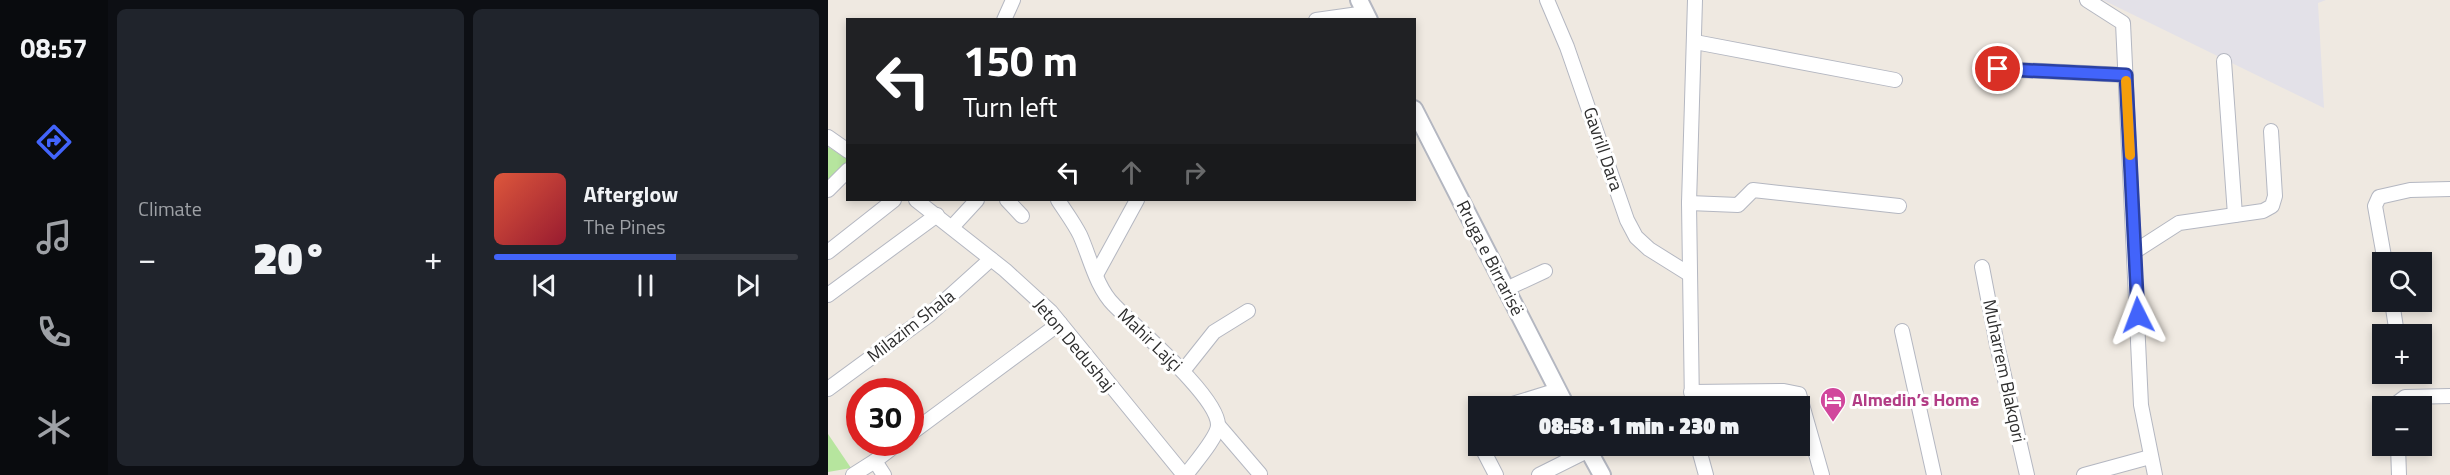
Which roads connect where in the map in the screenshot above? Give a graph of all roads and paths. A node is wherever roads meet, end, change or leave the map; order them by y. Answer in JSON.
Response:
{"nodes":[{"id":1,"x":1013,"y":0,"type":"edge"},
{"id":2,"x":1547,"y":0,"type":"edge"},
{"id":3,"x":1695,"y":0,"type":"edge"},
{"id":4,"x":2087,"y":0,"type":"edge"},
{"id":5,"x":1364,"y":11,"type":"edge"},
{"id":6,"x":1005,"y":18,"type":"edge"},
{"id":7,"x":1327,"y":18,"type":"edge"},
{"id":8,"x":1695,"y":42,"type":"junction"},
{"id":9,"x":2224,"y":61,"type":"dead end"},
{"id":10,"x":1998,"y":69,"type":"dead end"},
{"id":11,"x":2126,"y":75,"type":"junction"},
{"id":12,"x":1895,"y":80,"type":"dead end"},
{"id":13,"x":1416,"y":113,"type":"edge"},
{"id":14,"x":2271,"y":131,"type":"dead end"},
{"id":15,"x":828,"y":137,"type":"edge"},
{"id":16,"x":846,"y":150,"type":"edge"},
{"id":17,"x":846,"y":172,"type":"edge"},
{"id":18,"x":2450,"y":189,"type":"edge"},
{"id":19,"x":828,"y":190,"type":"edge"},
{"id":20,"x":893,"y":201,"type":"edge"},
{"id":21,"x":917,"y":201,"type":"edge"},
{"id":22,"x":976,"y":201,"type":"edge"},
{"id":23,"x":1008,"y":201,"type":"edge"},
{"id":24,"x":1059,"y":201,"type":"edge"},
{"id":25,"x":1136,"y":201,"type":"edge"},
{"id":26,"x":1689,"y":203,"type":"junction"},
{"id":27,"x":1899,"y":206,"type":"dead end"},
{"id":28,"x":937,"y":215,"type":"junction"},
{"id":29,"x":2235,"y":215,"type":"junction"},
{"id":30,"x":1022,"y":216,"type":"dead end"},
{"id":31,"x":953,"y":226,"type":"junction"},
{"id":32,"x":828,"y":252,"type":"edge"},
{"id":33,"x":2134,"y":252,"type":"junction"},
{"id":34,"x":2383,"y":252,"type":"edge"},
{"id":35,"x":991,"y":259,"type":"junction"},
{"id":36,"x":1982,"y":267,"type":"dead end"},
{"id":37,"x":1545,"y":271,"type":"dead end"},
{"id":38,"x":1689,"y":274,"type":"junction"},
{"id":39,"x":1096,"y":275,"type":"junction"},
{"id":40,"x":1506,"y":289,"type":"junction"},
{"id":41,"x":828,"y":296,"type":"edge"},
{"id":42,"x":1248,"y":311,"type":"dead end"},
{"id":43,"x":1060,"y":323,"type":"junction"},
{"id":44,"x":1902,"y":332,"type":"dead end"},
{"id":45,"x":1183,"y":371,"type":"junction"},
{"id":46,"x":828,"y":389,"type":"edge"},
{"id":47,"x":1558,"y":390,"type":"junction"},
{"id":48,"x":1691,"y":392,"type":"junction"},
{"id":49,"x":1538,"y":396,"type":"edge"},
{"id":50,"x":1561,"y":396,"type":"edge"},
{"id":51,"x":1691,"y":396,"type":"edge"},
{"id":52,"x":2432,"y":396,"type":"edge"},
{"id":53,"x":2450,"y":396,"type":"edge"},
{"id":54,"x":924,"y":424,"type":"edge"},
{"id":55,"x":1218,"y":424,"type":"junction"},
{"id":56,"x":881,"y":456,"type":"edge"},
{"id":57,"x":1486,"y":456,"type":"edge"},
{"id":58,"x":1573,"y":456,"type":"edge"},
{"id":59,"x":1592,"y":456,"type":"edge"},
{"id":60,"x":1701,"y":456,"type":"edge"},
{"id":61,"x":2398,"y":456,"type":"edge"},
{"id":62,"x":2150,"y":457,"type":"junction"},
{"id":63,"x":874,"y":461,"type":"junction"},
{"id":64,"x":1260,"y":474,"type":"edge"},
{"id":65,"x":853,"y":475,"type":"edge"},
{"id":66,"x":884,"y":475,"type":"edge"},
{"id":67,"x":1185,"y":475,"type":"edge"},
{"id":68,"x":1496,"y":475,"type":"edge"},
{"id":69,"x":1539,"y":475,"type":"edge"},
{"id":70,"x":1602,"y":475,"type":"edge"},
{"id":71,"x":1706,"y":475,"type":"edge"},
{"id":72,"x":1822,"y":475,"type":"edge"},
{"id":73,"x":1934,"y":475,"type":"edge"},
{"id":74,"x":2027,"y":475,"type":"edge"},
{"id":75,"x":2084,"y":475,"type":"edge"},
{"id":76,"x":2155,"y":475,"type":"edge"},
{"id":77,"x":2398,"y":475,"type":"edge"}],
"edges":[{"from":1,"to":6,"type":"street"},
{"from":2,"to":38,"type":"street","name":"Gavrill Dara"},
{"from":3,"to":8,"type":"street"},
{"from":4,"to":11,"type":"street"},
{"from":5,"to":7,"type":"street"},
{"from":8,"to":12,"type":"street"},
{"from":8,"to":26,"type":"street"},
{"from":9,"to":29,"type":"street"},
{"from":10,"to":11,"type":"street"},
{"from":11,"to":33,"type":"street"},
{"from":13,"to":40,"type":"street","name":"Rruga e Birrarisë"},
{"from":14,"to":29,"type":"street"},
{"from":15,"to":16,"type":"street"},
{"from":17,"to":19,"type":"street"},
{"from":18,"to":34,"type":"street"},
{"from":20,"to":32,"type":"street"},
{"from":21,"to":28,"type":"street","name":"Jeton Dedushaj"},
{"from":22,"to":31,"type":"street"},
{"from":23,"to":30,"type":"street"},
{"from":24,"to":39,"type":"street","name":"Mahir Lajçi"},
{"from":25,"to":39,"type":"street"},
{"from":26,"to":27,"type":"street"},
{"from":26,"to":38,"type":"street"},
{"from":28,"to":31,"type":"street","name":"Jeton Dedushaj"},
{"from":28,"to":41,"type":"street"},
{"from":29,"to":33,"type":"street"},
{"from":31,"to":35,"type":"street","name":"Jeton Dedushaj"},
{"from":33,"to":62,"type":"street"},
{"from":35,"to":43,"type":"street","name":"Jeton Dedushaj"},
{"from":35,"to":46,"type":"street","name":"Milazim Shala"},
{"from":36,"to":74,"type":"street","name":"Muharrem Blakqori"},
{"from":37,"to":40,"type":"street"},
{"from":38,"to":48,"type":"street"},
{"from":39,"to":45,"type":"street","name":"Mahir Lajçi"},
{"from":40,"to":47,"type":"street","name":"Rruga e Birrarisë"},
{"from":42,"to":45,"type":"street"},
{"from":43,"to":54,"type":"street"},
{"from":43,"to":67,"type":"street","name":"Jeton Dedushaj"},
{"from":44,"to":73,"type":"street"},
{"from":45,"to":55,"type":"street","name":"Mahir Lajçi"},
{"from":47,"to":49,"type":"street"},
{"from":47,"to":50,"type":"street","name":"Rruga e Birrarisë"},
{"from":48,"to":51,"type":"street"},
{"from":48,"to":72,"type":"street"},
{"from":52,"to":53,"type":"street"},
{"from":55,"to":64,"type":"street","name":"Mahir Lajçi"},
{"from":55,"to":67,"type":"street"},
{"from":56,"to":63,"type":"street"},
{"from":57,"to":68,"type":"street"},
{"from":58,"to":69,"type":"street"},
{"from":59,"to":70,"type":"street"},
{"from":60,"to":71,"type":"street"},
{"from":61,"to":77,"type":"street"},
{"from":62,"to":75,"type":"street"},
{"from":62,"to":76,"type":"street"},
{"from":63,"to":65,"type":"street"},
{"from":63,"to":66,"type":"street"}]}
